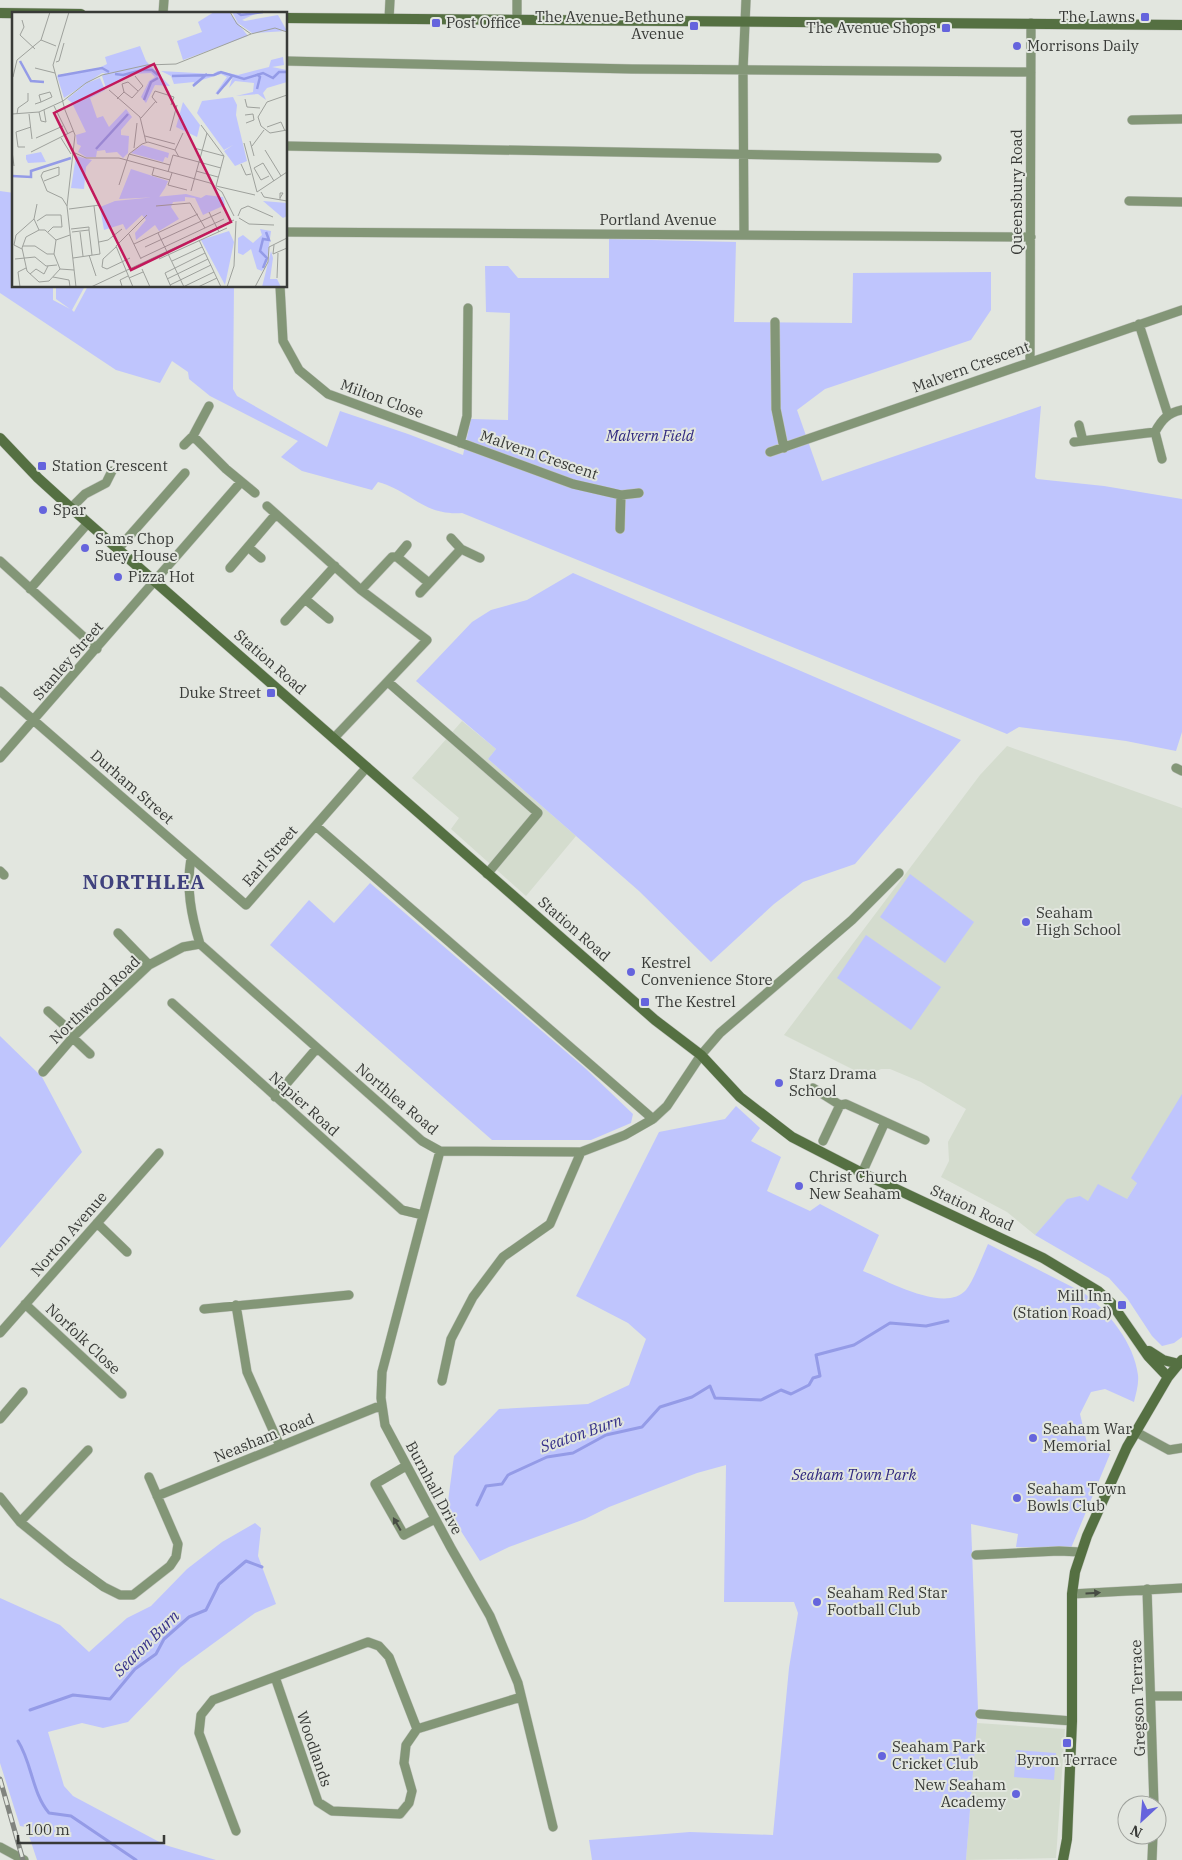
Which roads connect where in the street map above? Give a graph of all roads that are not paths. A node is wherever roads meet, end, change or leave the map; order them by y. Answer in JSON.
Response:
{"nodes":[{"id":1,"x":390,"y":0,"type":"edge"},
{"id":2,"x":517,"y":0,"type":"edge"},
{"id":3,"x":746,"y":0,"type":"edge"},
{"id":4,"x":288,"y":18,"type":"edge"},
{"id":5,"x":389,"y":18,"type":"junction"},
{"id":6,"x":517,"y":18,"type":"junction"},
{"id":7,"x":745,"y":20,"type":"junction"},
{"id":8,"x":1031,"y":23,"type":"junction"},
{"id":9,"x":1182,"y":25,"type":"edge"},
{"id":10,"x":288,"y":61,"type":"edge"},
{"id":11,"x":743,"y":70,"type":"junction"},
{"id":12,"x":1031,"y":72,"type":"junction"},
{"id":13,"x":1182,"y":119,"type":"edge"},
{"id":14,"x":1132,"y":120,"type":"dead end"},
{"id":15,"x":288,"y":146,"type":"edge"},
{"id":16,"x":744,"y":155,"type":"junction"},
{"id":17,"x":937,"y":158,"type":"dead end"},
{"id":18,"x":1129,"y":201,"type":"dead end"},
{"id":19,"x":1182,"y":202,"type":"edge"},
{"id":20,"x":288,"y":232,"type":"edge"},
{"id":21,"x":744,"y":234,"type":"junction"},
{"id":22,"x":1031,"y":237,"type":"junction"},
{"id":23,"x":280,"y":288,"type":"edge"},
{"id":24,"x":468,"y":308,"type":"dead end"},
{"id":25,"x":1182,"y":310,"type":"edge"},
{"id":26,"x":776,"y":322,"type":"dead end"},
{"id":27,"x":1139,"y":324,"type":"junction"},
{"id":28,"x":1030,"y":361,"type":"junction"},
{"id":29,"x":208,"y":406,"type":"dead end"},
{"id":30,"x":1182,"y":410,"type":"edge"},
{"id":31,"x":1168,"y":415,"type":"junction"},
{"id":32,"x":1079,"y":425,"type":"dead end"},
{"id":33,"x":1155,"y":432,"type":"junction"},
{"id":34,"x":193,"y":436,"type":"junction"},
{"id":35,"x":0,"y":438,"type":"edge"},
{"id":36,"x":460,"y":443,"type":"junction"},
{"id":37,"x":184,"y":445,"type":"dead end"},
{"id":38,"x":784,"y":448,"type":"junction"},
{"id":39,"x":770,"y":452,"type":"dead end"},
{"id":40,"x":1162,"y":459,"type":"dead end"},
{"id":41,"x":112,"y":471,"type":"dead end"},
{"id":42,"x":185,"y":473,"type":"dead end"},
{"id":43,"x":242,"y":482,"type":"junction"},
{"id":44,"x":639,"y":493,"type":"dead end"},
{"id":45,"x":255,"y":494,"type":"dead end"},
{"id":46,"x":621,"y":495,"type":"junction"},
{"id":47,"x":267,"y":506,"type":"dead end"},
{"id":48,"x":71,"y":508,"type":"junction"},
{"id":49,"x":276,"y":514,"type":"junction"},
{"id":50,"x":88,"y":523,"type":"junction"},
{"id":51,"x":620,"y":528,"type":"dead end"},
{"id":52,"x":451,"y":538,"type":"dead end"},
{"id":53,"x":407,"y":545,"type":"dead end"},
{"id":54,"x":248,"y":547,"type":"junction"},
{"id":55,"x":461,"y":548,"type":"junction"},
{"id":56,"x":118,"y":549,"type":"junction"},
{"id":57,"x":397,"y":556,"type":"junction"},
{"id":58,"x":261,"y":558,"type":"dead end"},
{"id":59,"x":480,"y":558,"type":"dead end"},
{"id":60,"x":0,"y":561,"type":"edge"},
{"id":61,"x":335,"y":566,"type":"junction"},
{"id":62,"x":230,"y":568,"type":"dead end"},
{"id":63,"x":156,"y":582,"type":"junction"},
{"id":64,"x":429,"y":583,"type":"junction"},
{"id":65,"x":30,"y":588,"type":"junction"},
{"id":66,"x":361,"y":590,"type":"junction"},
{"id":67,"x":420,"y":593,"type":"dead end"},
{"id":68,"x":306,"y":599,"type":"junction"},
{"id":69,"x":329,"y":619,"type":"dead end"},
{"id":70,"x":286,"y":621,"type":"dead end"},
{"id":71,"x":97,"y":649,"type":"junction"},
{"id":72,"x":388,"y":682,"type":"junction"},
{"id":73,"x":0,"y":691,"type":"edge"},
{"id":74,"x":33,"y":721,"type":"junction"},
{"id":75,"x":334,"y":738,"type":"junction"},
{"id":76,"x":0,"y":758,"type":"edge"},
{"id":77,"x":367,"y":767,"type":"junction"},
{"id":78,"x":316,"y":826,"type":"junction"},
{"id":79,"x":192,"y":858,"type":"junction"},
{"id":80,"x":899,"y":873,"type":"dead end"},
{"id":81,"x":487,"y":874,"type":"junction"},
{"id":82,"x":246,"y":905,"type":"joint"},
{"id":83,"x":118,"y":933,"type":"dead end"},
{"id":84,"x":200,"y":944,"type":"junction"},
{"id":85,"x":149,"y":965,"type":"junction"},
{"id":86,"x":172,"y":1003,"type":"dead end"},
{"id":87,"x":48,"y":1011,"type":"dead end"},
{"id":88,"x":74,"y":1037,"type":"junction"},
{"id":89,"x":317,"y":1048,"type":"junction"},
{"id":90,"x":90,"y":1054,"type":"dead end"},
{"id":91,"x":701,"y":1055,"type":"junction"},
{"id":92,"x":43,"y":1072,"type":"dead end"},
{"id":93,"x":813,"y":1088,"type":"dead end"},
{"id":94,"x":275,"y":1097,"type":"junction"},
{"id":95,"x":840,"y":1105,"type":"junction"},
{"id":96,"x":653,"y":1119,"type":"junction"},
{"id":97,"x":885,"y":1122,"type":"junction"},
{"id":98,"x":925,"y":1140,"type":"dead end"},
{"id":99,"x":823,"y":1141,"type":"dead end"},
{"id":100,"x":440,"y":1151,"type":"junction"},
{"id":101,"x":581,"y":1152,"type":"junction"},
{"id":102,"x":159,"y":1153,"type":"dead end"},
{"id":103,"x":862,"y":1173,"type":"junction"},
{"id":104,"x":423,"y":1215,"type":"junction"},
{"id":105,"x":96,"y":1223,"type":"junction"},
{"id":106,"x":127,"y":1252,"type":"dead end"},
{"id":107,"x":348,"y":1294,"type":"dead end"},
{"id":108,"x":25,"y":1304,"type":"junction"},
{"id":109,"x":236,"y":1305,"type":"junction"},
{"id":110,"x":204,"y":1309,"type":"dead end"},
{"id":111,"x":0,"y":1333,"type":"edge"},
{"id":112,"x":1141,"y":1347,"type":"junction"},
{"id":113,"x":1181,"y":1362,"type":"edge"},
{"id":114,"x":1168,"y":1377,"type":"junction"},
{"id":115,"x":442,"y":1381,"type":"dead end"},
{"id":116,"x":23,"y":1392,"type":"dead end"},
{"id":117,"x":122,"y":1394,"type":"dead end"},
{"id":118,"x":382,"y":1405,"type":"junction"},
{"id":119,"x":0,"y":1419,"type":"edge"},
{"id":120,"x":1136,"y":1432,"type":"junction"},
{"id":121,"x":280,"y":1446,"type":"junction"},
{"id":122,"x":1182,"y":1448,"type":"edge"},
{"id":123,"x":88,"y":1450,"type":"dead end"},
{"id":124,"x":406,"y":1466,"type":"junction"},
{"id":125,"x":149,"y":1476,"type":"dead end"},
{"id":126,"x":157,"y":1496,"type":"junction"},
{"id":127,"x":0,"y":1497,"type":"edge"},
{"id":128,"x":435,"y":1519,"type":"junction"},
{"id":129,"x":20,"y":1522,"type":"junction"},
{"id":130,"x":1080,"y":1552,"type":"junction"},
{"id":131,"x":976,"y":1555,"type":"dead end"},
{"id":132,"x":1182,"y":1588,"type":"edge"},
{"id":133,"x":1148,"y":1589,"type":"junction"},
{"id":134,"x":1072,"y":1594,"type":"junction"},
{"id":135,"x":275,"y":1677,"type":"junction"},
{"id":136,"x":1152,"y":1696,"type":"junction"},
{"id":137,"x":1182,"y":1696,"type":"edge"},
{"id":138,"x":521,"y":1697,"type":"junction"},
{"id":139,"x":980,"y":1714,"type":"dead end"},
{"id":140,"x":1072,"y":1721,"type":"junction"},
{"id":141,"x":417,"y":1729,"type":"junction"},
{"id":142,"x":1154,"y":1795,"type":"edge"},
{"id":143,"x":553,"y":1827,"type":"dead end"},
{"id":144,"x":236,"y":1831,"type":"dead end"},
{"id":145,"x":1153,"y":1845,"type":"edge"},
{"id":146,"x":0,"y":1847,"type":"edge"},
{"id":147,"x":24,"y":1860,"type":"edge"},
{"id":148,"x":1063,"y":1860,"type":"edge"},
{"id":149,"x":1152,"y":1860,"type":"edge"}],
"edges":[{"from":1,"to":5,"type":"street"},
{"from":2,"to":6,"type":"street"},
{"from":3,"to":7,"type":"street"},
{"from":4,"to":5,"type":"main road"},
{"from":5,"to":6,"type":"main road"},
{"from":6,"to":7,"type":"main road"},
{"from":7,"to":8,"type":"main road"},
{"from":7,"to":11,"type":"street"},
{"from":8,"to":9,"type":"main road"},
{"from":8,"to":12,"type":"street","name":"Queensbury Road"},
{"from":10,"to":11,"type":"street"},
{"from":11,"to":12,"type":"street"},
{"from":11,"to":16,"type":"street"},
{"from":12,"to":22,"type":"street","name":"Queensbury Road"},
{"from":13,"to":14,"type":"street"},
{"from":15,"to":16,"type":"street"},
{"from":16,"to":17,"type":"street"},
{"from":16,"to":21,"type":"street"},
{"from":18,"to":19,"type":"street"},
{"from":20,"to":21,"type":"street","name":"Portland Avenue"},
{"from":21,"to":22,"type":"street","name":"Portland Avenue"},
{"from":22,"to":28,"type":"street","name":"Queensbury Road"},
{"from":23,"to":36,"type":"street","name":"Milton Close"},
{"from":24,"to":36,"type":"street"},
{"from":25,"to":27,"type":"street","name":"Malvern Crescent"},
{"from":26,"to":38,"type":"street"},
{"from":27,"to":28,"type":"street","name":"Malvern Crescent"},
{"from":27,"to":31,"type":"street"},
{"from":28,"to":38,"type":"street","name":"Malvern Crescent"},
{"from":29,"to":34,"type":"street"},
{"from":30,"to":31,"type":"street"},
{"from":31,"to":33,"type":"street"},
{"from":32,"to":33,"type":"street"},
{"from":33,"to":40,"type":"street"},
{"from":34,"to":37,"type":"street"},
{"from":34,"to":43,"type":"street"},
{"from":35,"to":48,"type":"main road","name":"Station Road"},
{"from":36,"to":46,"type":"street","name":"Malvern Crescent"},
{"from":38,"to":39,"type":"street","name":"Malvern Crescent"},
{"from":41,"to":48,"type":"street"},
{"from":42,"to":56,"type":"street"},
{"from":43,"to":45,"type":"street"},
{"from":43,"to":63,"type":"street","name":"Stanley Street"},
{"from":44,"to":46,"type":"street","name":"Malvern Crescent"},
{"from":46,"to":51,"type":"street"},
{"from":47,"to":49,"type":"street"},
{"from":48,"to":50,"type":"main road","name":"Station Road"},
{"from":49,"to":54,"type":"street"},
{"from":49,"to":61,"type":"street"},
{"from":50,"to":56,"type":"main road","name":"Station Road"},
{"from":50,"to":65,"type":"street"},
{"from":52,"to":55,"type":"street"},
{"from":53,"to":57,"type":"street"},
{"from":54,"to":58,"type":"street"},
{"from":54,"to":62,"type":"street"},
{"from":55,"to":59,"type":"street"},
{"from":55,"to":64,"type":"street"},
{"from":56,"to":63,"type":"main road","name":"Station Road"},
{"from":57,"to":64,"type":"street"},
{"from":57,"to":66,"type":"street"},
{"from":60,"to":65,"type":"street"},
{"from":61,"to":66,"type":"street"},
{"from":61,"to":68,"type":"street"},
{"from":63,"to":71,"type":"street","name":"Stanley Street"},
{"from":63,"to":75,"type":"main road","name":"Station Road"},
{"from":64,"to":67,"type":"street"},
{"from":65,"to":71,"type":"street"},
{"from":66,"to":72,"type":"street"},
{"from":68,"to":69,"type":"street"},
{"from":68,"to":70,"type":"street"},
{"from":71,"to":74,"type":"street","name":"Stanley Street"},
{"from":72,"to":75,"type":"street"},
{"from":72,"to":81,"type":"street"},
{"from":73,"to":74,"type":"street","name":"Durham Street"},
{"from":74,"to":76,"type":"street","name":"Stanley Street"},
{"from":74,"to":79,"type":"street","name":"Durham Street"},
{"from":75,"to":77,"type":"main road","name":"Station Road"},
{"from":77,"to":78,"type":"street","name":"Earl Street"},
{"from":77,"to":81,"type":"main road","name":"Station Road"},
{"from":78,"to":82,"type":"street","name":"Earl Street"},
{"from":78,"to":96,"type":"street"},
{"from":79,"to":82,"type":"street","name":"Durham Street"},
{"from":79,"to":84,"type":"street"},
{"from":80,"to":91,"type":"street","name":"Northlea Road"},
{"from":81,"to":91,"type":"main road","name":"Station Road"},
{"from":83,"to":85,"type":"street"},
{"from":84,"to":85,"type":"street","name":"Northwood Road"},
{"from":84,"to":89,"type":"street","name":"Northlea Road"},
{"from":85,"to":88,"type":"street","name":"Northwood Road"},
{"from":86,"to":94,"type":"street","name":"Napier Road"},
{"from":87,"to":88,"type":"street"},
{"from":88,"to":90,"type":"street"},
{"from":88,"to":92,"type":"street","name":"Northwood Road"},
{"from":89,"to":94,"type":"street"},
{"from":89,"to":100,"type":"street","name":"Northlea Road"},
{"from":91,"to":96,"type":"street","name":"Northlea Road"},
{"from":91,"to":103,"type":"main road","name":"Station Road"},
{"from":93,"to":95,"type":"street"},
{"from":94,"to":104,"type":"street","name":"Napier Road"},
{"from":95,"to":97,"type":"street"},
{"from":95,"to":99,"type":"street"},
{"from":96,"to":101,"type":"street","name":"Northlea Road"},
{"from":97,"to":98,"type":"street"},
{"from":97,"to":103,"type":"street"},
{"from":100,"to":101,"type":"street","name":"Northlea Road"},
{"from":100,"to":104,"type":"street","name":"Burnhall Drive"},
{"from":101,"to":115,"type":"street"},
{"from":102,"to":105,"type":"street","name":"Norton Avenue"},
{"from":103,"to":112,"type":"main road","name":"Station Road"},
{"from":104,"to":118,"type":"street","name":"Burnhall Drive"},
{"from":105,"to":106,"type":"street"},
{"from":105,"to":108,"type":"street","name":"Norton Avenue"},
{"from":107,"to":109,"type":"street"},
{"from":108,"to":111,"type":"street","name":"Norton Avenue"},
{"from":108,"to":117,"type":"street","name":"Norfolk Close"},
{"from":109,"to":110,"type":"street"},
{"from":109,"to":121,"type":"street"},
{"from":112,"to":113,"type":"main road"},
{"from":112,"to":114,"type":"main road","name":"Station Road"},
{"from":113,"to":114,"type":"main road"},
{"from":114,"to":120,"type":"main road"},
{"from":116,"to":119,"type":"street"},
{"from":118,"to":121,"type":"street","name":"Neasham Road"},
{"from":118,"to":124,"type":"street","name":"Burnhall Drive"},
{"from":120,"to":122,"type":"street"},
{"from":120,"to":130,"type":"main road"},
{"from":121,"to":126,"type":"street","name":"Neasham Road"},
{"from":123,"to":129,"type":"street"},
{"from":124,"to":128,"type":"street","name":"Burnhall Drive"},
{"from":128,"to":124,"type":"street","one_way":true},
{"from":125,"to":126,"type":"street"},
{"from":126,"to":129,"type":"street"},
{"from":127,"to":129,"type":"street"},
{"from":128,"to":138,"type":"street","name":"Burnhall Drive"},
{"from":130,"to":131,"type":"street"},
{"from":130,"to":134,"type":"main road"},
{"from":132,"to":133,"type":"street"},
{"from":134,"to":133,"type":"street","one_way":true},
{"from":133,"to":136,"type":"street","name":"Gregson Terrace"},
{"from":134,"to":140,"type":"main road"},
{"from":135,"to":141,"type":"street"},
{"from":135,"to":141,"type":"street","name":"Woodlands"},
{"from":135,"to":144,"type":"street"},
{"from":136,"to":137,"type":"street"},
{"from":136,"to":142,"type":"street","name":"Gregson Terrace"},
{"from":138,"to":141,"type":"street"},
{"from":138,"to":143,"type":"street","name":"Burnhall Drive"},
{"from":139,"to":140,"type":"street"},
{"from":140,"to":148,"type":"main road"},
{"from":145,"to":149,"type":"street"},
{"from":146,"to":147,"type":"street"}]}
